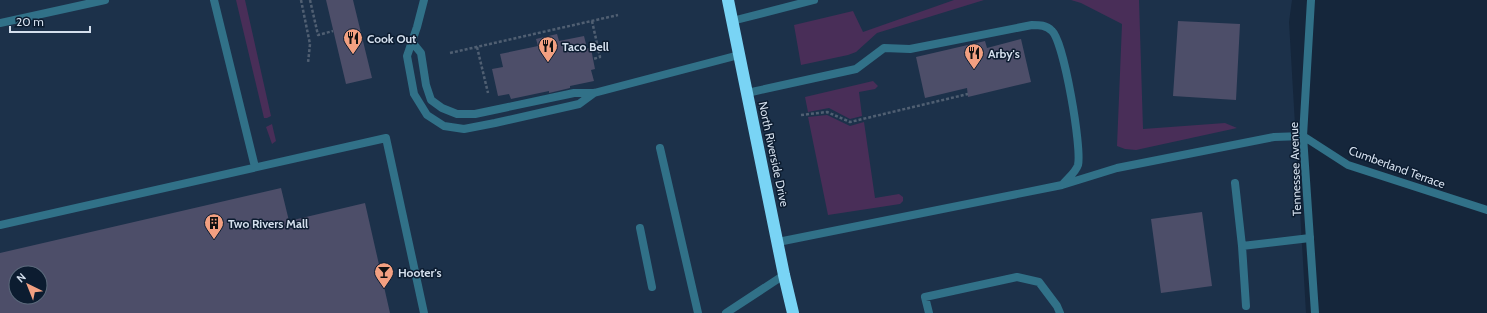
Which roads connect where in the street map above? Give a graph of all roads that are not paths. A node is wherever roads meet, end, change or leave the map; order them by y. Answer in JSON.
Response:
{"nodes":[{"id":1,"x":105,"y":0,"type":"edge"},
{"id":2,"x":214,"y":0,"type":"edge"},
{"id":3,"x":728,"y":0,"type":"edge"},
{"id":4,"x":814,"y":0,"type":"edge"},
{"id":5,"x":1311,"y":0,"type":"edge"},
{"id":6,"x":423,"y":4,"type":"edge"},
{"id":7,"x":732,"y":21,"type":"junction"},
{"id":8,"x":0,"y":23,"type":"edge"},
{"id":9,"x":412,"y":42,"type":"junction"},
{"id":10,"x":739,"y":54,"type":"junction"},
{"id":11,"x":594,"y":93,"type":"junction"},
{"id":12,"x":747,"y":93,"type":"junction"},
{"id":13,"x":1303,"y":136,"type":"junction"},
{"id":14,"x":660,"y":148,"type":"dead end"},
{"id":15,"x":256,"y":168,"type":"junction"},
{"id":16,"x":1235,"y":183,"type":"dead end"},
{"id":17,"x":1062,"y":185,"type":"junction"},
{"id":18,"x":1487,"y":210,"type":"edge"},
{"id":19,"x":0,"y":225,"type":"edge"},
{"id":20,"x":640,"y":228,"type":"dead end"},
{"id":21,"x":1310,"y":238,"type":"junction"},
{"id":22,"x":778,"y":242,"type":"junction"},
{"id":23,"x":1242,"y":246,"type":"junction"},
{"id":24,"x":784,"y":275,"type":"junction"},
{"id":25,"x":652,"y":287,"type":"dead end"},
{"id":26,"x":1246,"y":306,"type":"dead end"},
{"id":27,"x":424,"y":313,"type":"edge"},
{"id":28,"x":698,"y":313,"type":"edge"},
{"id":29,"x":726,"y":313,"type":"edge"},
{"id":30,"x":793,"y":313,"type":"edge"},
{"id":31,"x":929,"y":313,"type":"edge"},
{"id":32,"x":1060,"y":313,"type":"edge"},
{"id":33,"x":1315,"y":313,"type":"edge"}],
"edges":[{"from":1,"to":8,"type":"street"},
{"from":2,"to":15,"type":"street"},
{"from":3,"to":7,"type":"highway","name":"North Riverside Drive"},
{"from":4,"to":7,"type":"street"},
{"from":5,"to":13,"type":"street","name":"Tennessee Avenue"},
{"from":6,"to":9,"type":"street"},
{"from":7,"to":10,"type":"highway","name":"North Riverside Drive"},
{"from":9,"to":11,"type":"street"},
{"from":9,"to":11,"type":"street"},
{"from":10,"to":11,"type":"street"},
{"from":10,"to":12,"type":"highway","name":"North Riverside Drive"},
{"from":12,"to":17,"type":"street"},
{"from":12,"to":22,"type":"highway","name":"North Riverside Drive"},
{"from":13,"to":17,"type":"street"},
{"from":13,"to":18,"type":"street","name":"Cumberland Terrace"},
{"from":13,"to":21,"type":"street","name":"Tennessee Avenue"},
{"from":14,"to":28,"type":"street"},
{"from":15,"to":19,"type":"street"},
{"from":15,"to":27,"type":"street"},
{"from":16,"to":23,"type":"street"},
{"from":17,"to":22,"type":"street"},
{"from":20,"to":25,"type":"street"},
{"from":21,"to":23,"type":"street"},
{"from":21,"to":33,"type":"street","name":"Tennessee Avenue"},
{"from":22,"to":24,"type":"highway","name":"North Riverside Drive"},
{"from":23,"to":26,"type":"street"},
{"from":24,"to":29,"type":"street"},
{"from":24,"to":30,"type":"highway","name":"North Riverside Drive"},
{"from":31,"to":32,"type":"street"}]}
